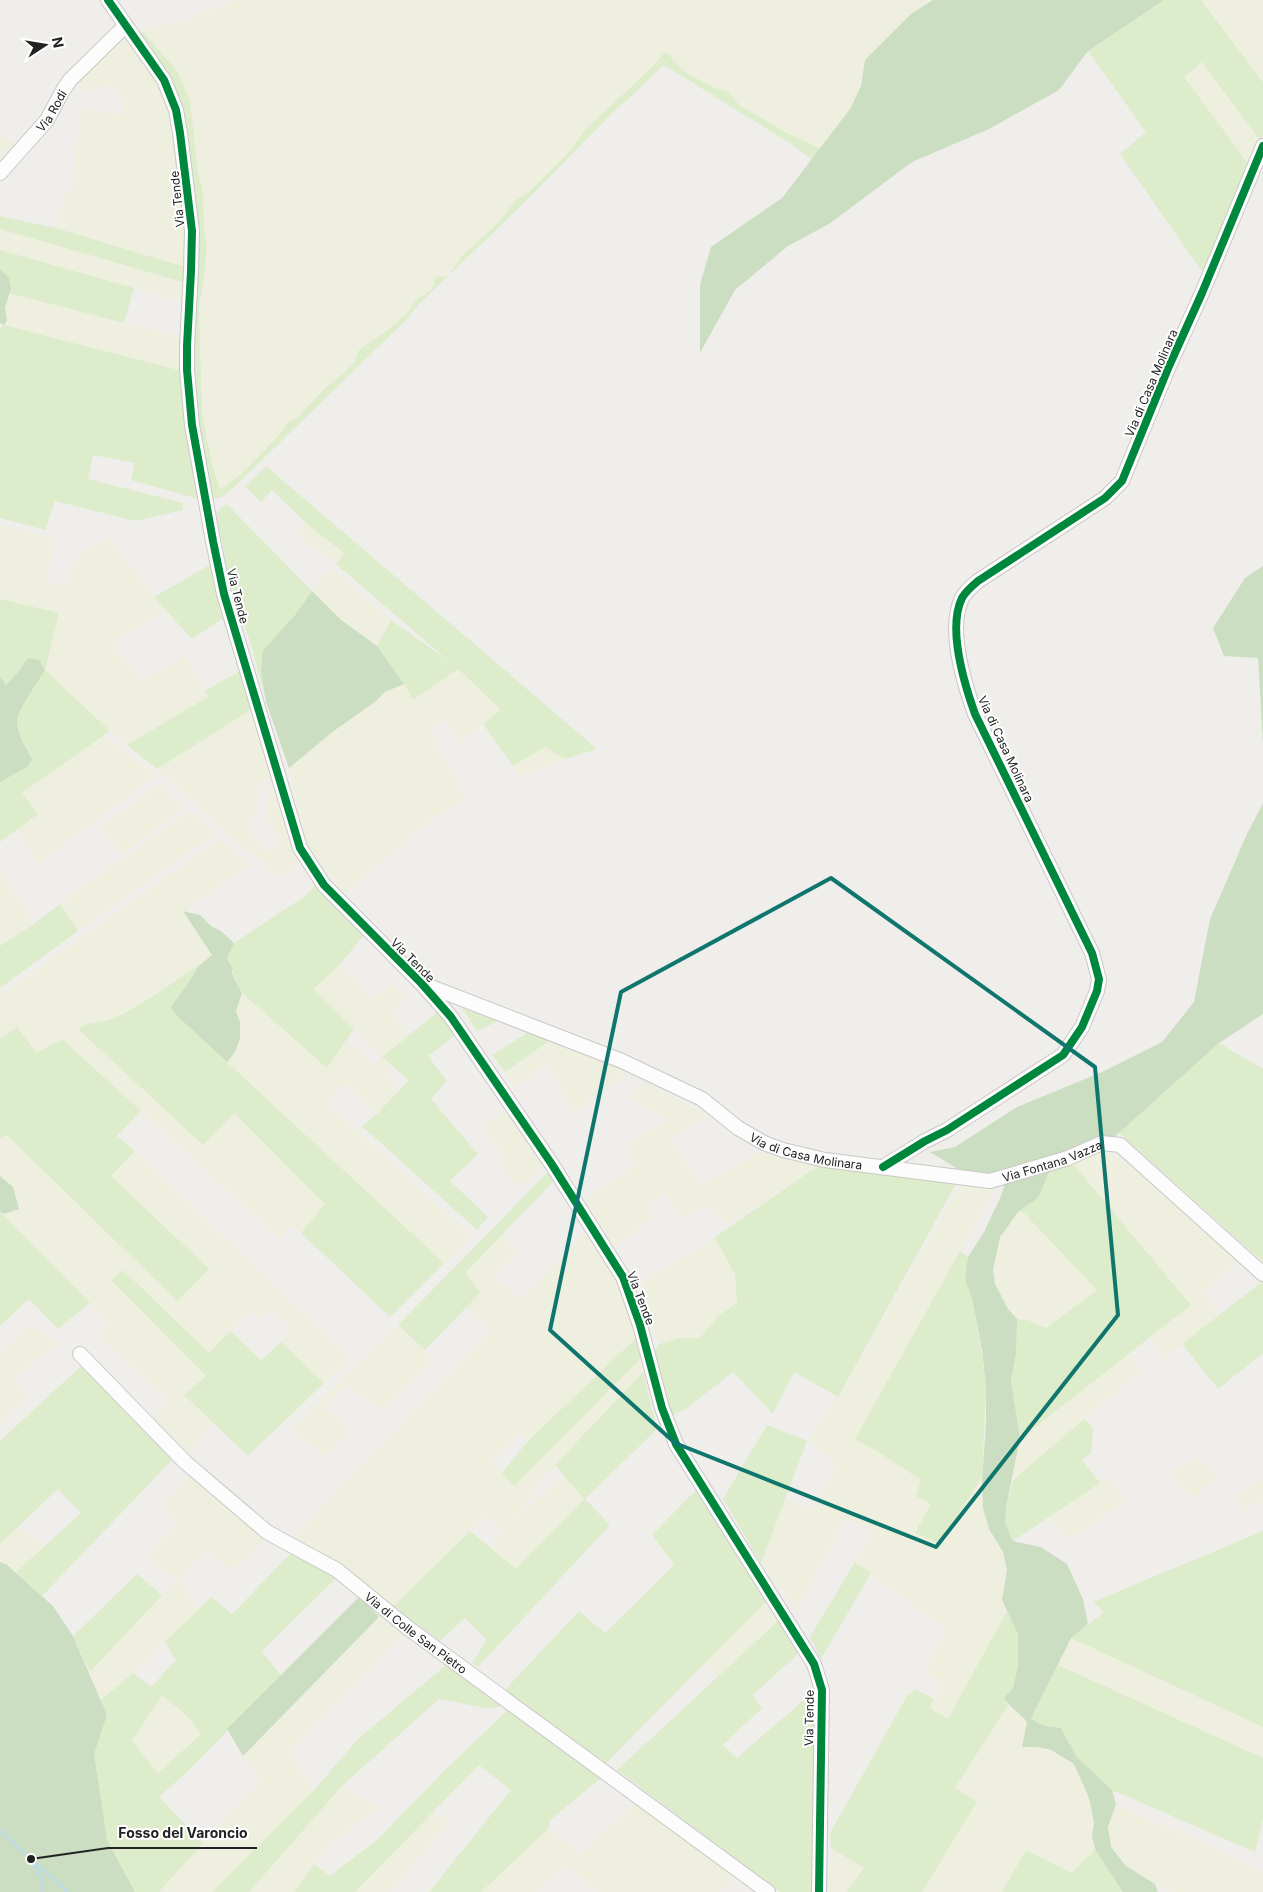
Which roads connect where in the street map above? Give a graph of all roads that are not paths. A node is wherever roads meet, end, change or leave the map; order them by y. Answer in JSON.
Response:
{"nodes":[{"id":1,"x":108,"y":0,"type":"edge"},
{"id":2,"x":125,"y":26,"type":"junction"},
{"id":3,"x":1263,"y":146,"type":"edge"},
{"id":4,"x":0,"y":173,"type":"edge"},
{"id":5,"x":422,"y":984,"type":"junction"},
{"id":6,"x":883,"y":1168,"type":"junction"},
{"id":7,"x":1263,"y":1274,"type":"edge"},
{"id":8,"x":80,"y":1354,"type":"dead end"},
{"id":9,"x":768,"y":1892,"type":"edge"},
{"id":10,"x":820,"y":1892,"type":"edge"}],
"edges":[{"from":1,"to":2,"type":"street","name":"Via Tende"},
{"from":2,"to":4,"type":"street","name":"Via Rodi"},
{"from":2,"to":5,"type":"street","name":"Via Tende"},
{"from":3,"to":6,"type":"street","name":"Via di Casa Molinara"},
{"from":5,"to":6,"type":"street","name":"Via di Casa Molinara"},
{"from":5,"to":10,"type":"street","name":"Via Tende"},
{"from":6,"to":7,"type":"street","name":"Via Fontana Vazza"},
{"from":8,"to":9,"type":"street","name":"Via di Colle San Pietro"}]}
